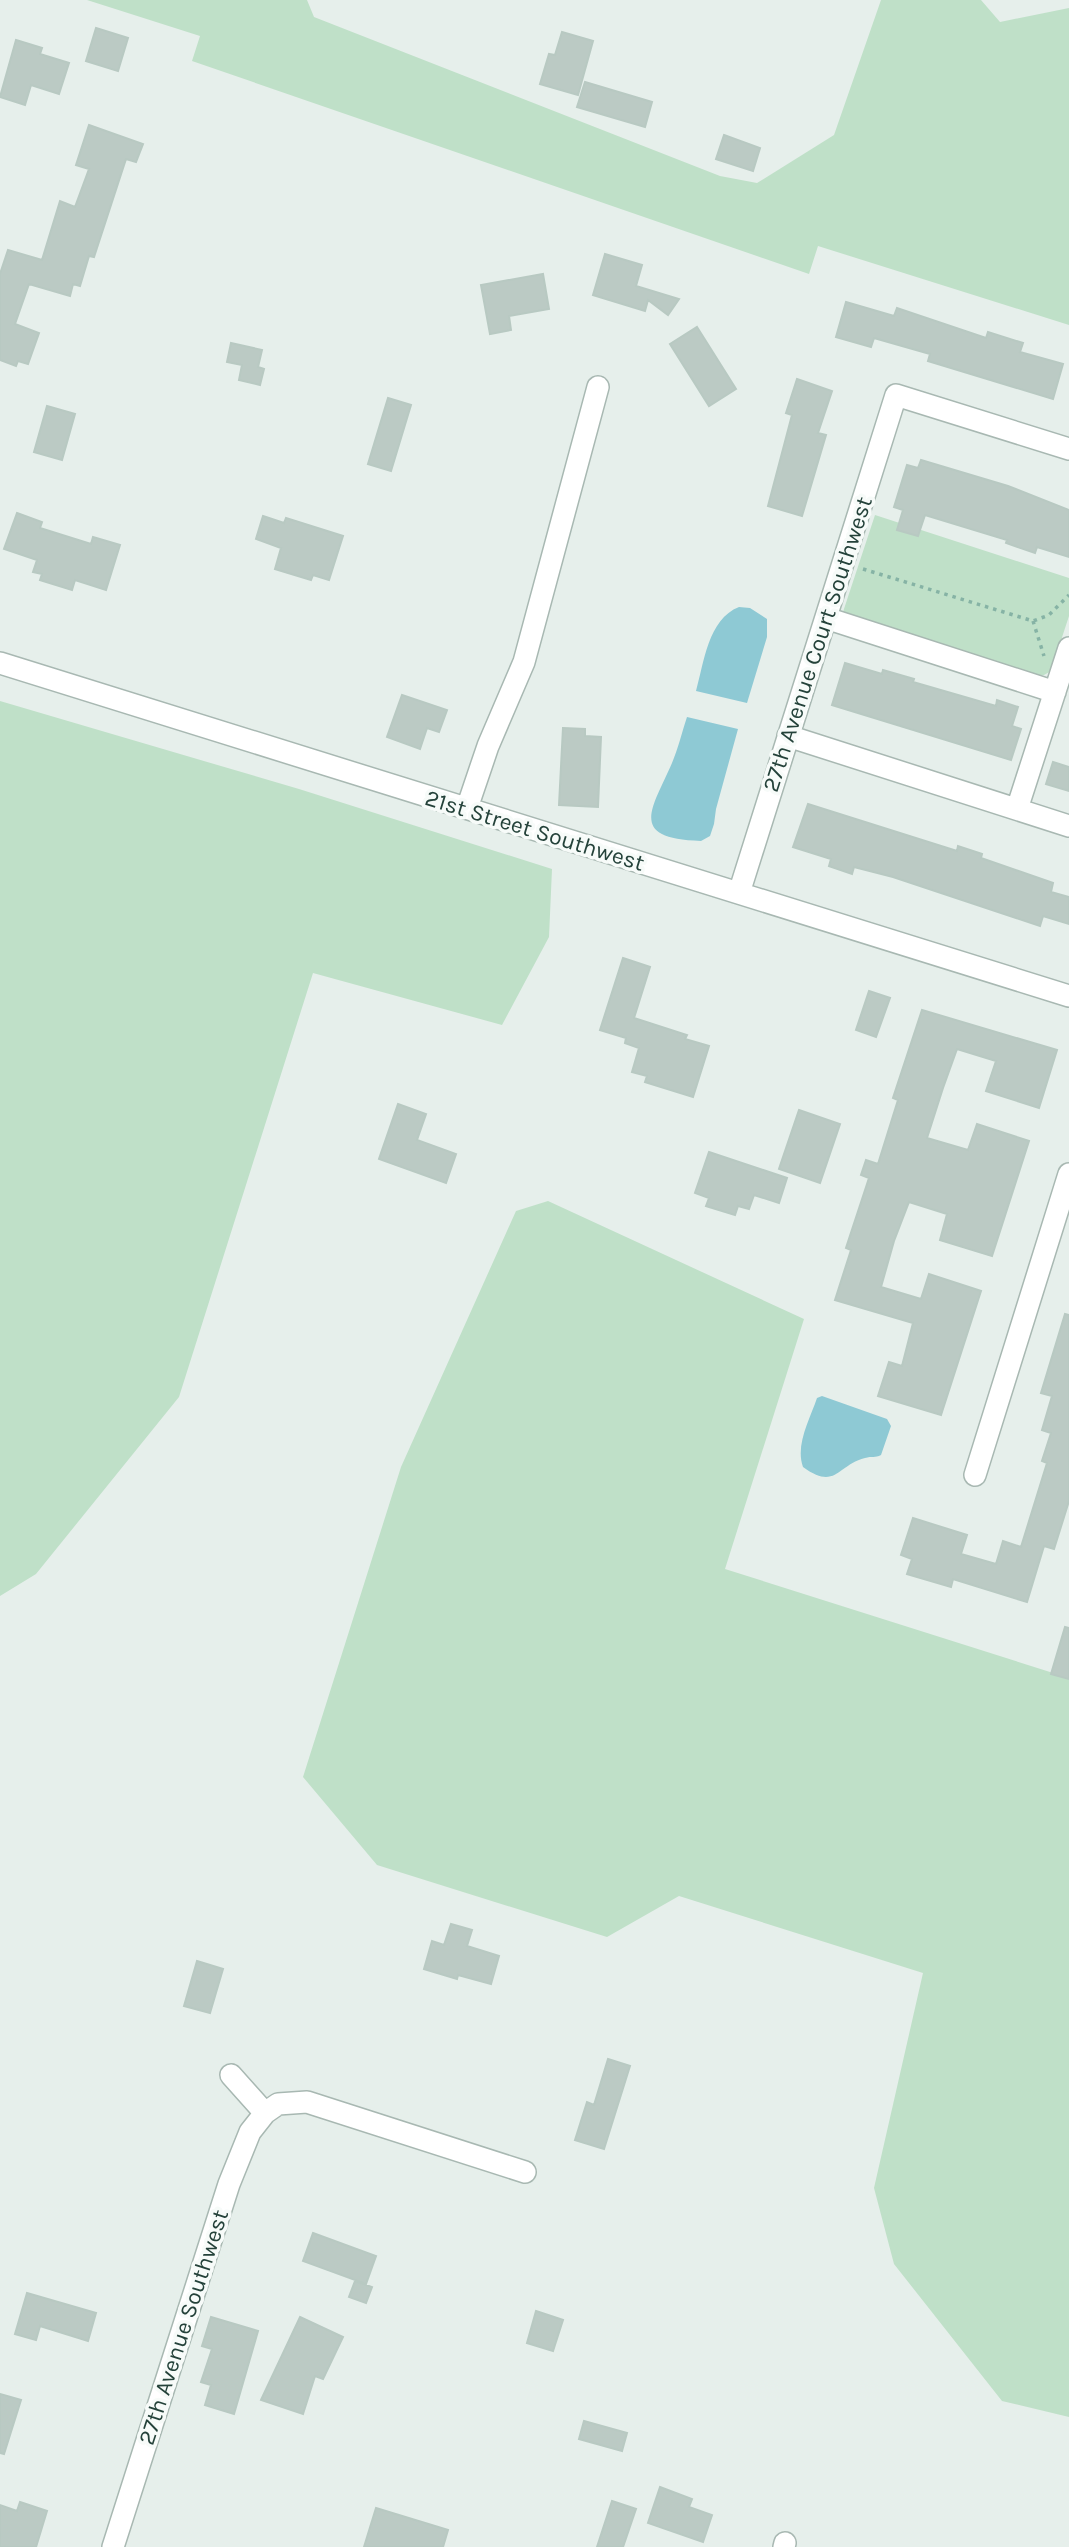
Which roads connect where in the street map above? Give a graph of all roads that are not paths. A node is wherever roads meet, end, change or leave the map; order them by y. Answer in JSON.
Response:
{"nodes":[{"id":1,"x":598,"y":387,"type":"dead end"},
{"id":2,"x":1069,"y":449,"type":"edge"},
{"id":3,"x":826,"y":618,"type":"junction"},
{"id":4,"x":1069,"y":648,"type":"edge"},
{"id":5,"x":0,"y":663,"type":"edge"},
{"id":6,"x":1055,"y":692,"type":"junction"},
{"id":7,"x":788,"y":736,"type":"junction"},
{"id":8,"x":467,"y":808,"type":"junction"},
{"id":9,"x":1017,"y":809,"type":"junction"},
{"id":10,"x":1069,"y":826,"type":"edge"},
{"id":11,"x":739,"y":893,"type":"junction"},
{"id":12,"x":1069,"y":996,"type":"edge"},
{"id":13,"x":1069,"y":1174,"type":"edge"},
{"id":14,"x":975,"y":1475,"type":"dead end"},
{"id":15,"x":231,"y":2075,"type":"dead end"},
{"id":16,"x":265,"y":2113,"type":"junction"},
{"id":17,"x":524,"y":2172,"type":"dead end"},
{"id":18,"x":113,"y":2547,"type":"edge"}],
"edges":[{"from":1,"to":8,"type":"street"},
{"from":2,"to":3,"type":"street","name":"27th Avenue Court Southwest"},
{"from":3,"to":6,"type":"street"},
{"from":3,"to":7,"type":"street","name":"27th Avenue Court Southwest"},
{"from":4,"to":6,"type":"street"},
{"from":5,"to":8,"type":"street","name":"21st Street Southwest"},
{"from":6,"to":9,"type":"street"},
{"from":7,"to":9,"type":"street"},
{"from":7,"to":11,"type":"street","name":"27th Avenue Court Southwest"},
{"from":8,"to":11,"type":"street","name":"21st Street Southwest"},
{"from":9,"to":10,"type":"street"},
{"from":11,"to":12,"type":"street","name":"21st Street Southwest"},
{"from":13,"to":14,"type":"street"},
{"from":15,"to":16,"type":"street"},
{"from":16,"to":17,"type":"street"},
{"from":16,"to":18,"type":"street","name":"27th Avenue Southwest"}]}
